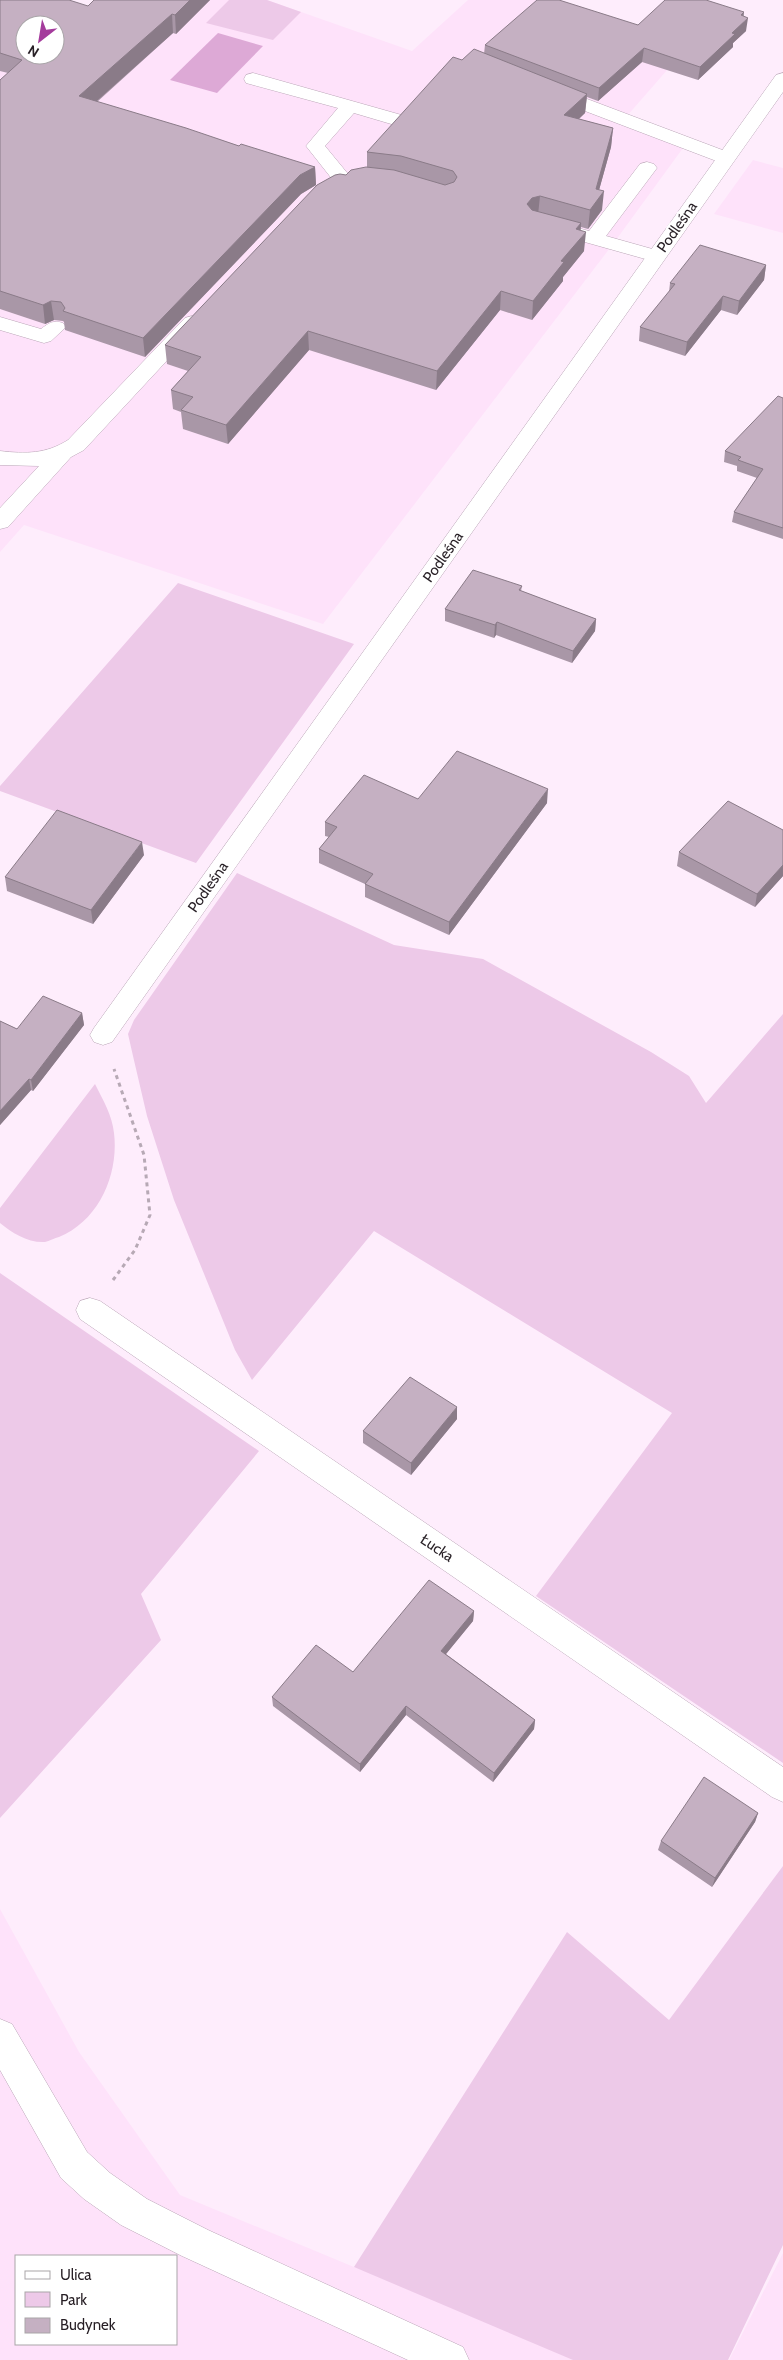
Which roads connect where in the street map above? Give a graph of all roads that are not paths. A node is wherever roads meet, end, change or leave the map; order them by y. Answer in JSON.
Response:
{"nodes":[{"id":1,"x":254,"y":79,"type":"dead end"},
{"id":2,"x":783,"y":79,"type":"edge"},
{"id":3,"x":537,"y":86,"type":"edge"},
{"id":4,"x":350,"y":106,"type":"junction"},
{"id":5,"x":398,"y":120,"type":"edge"},
{"id":6,"x":726,"y":158,"type":"junction"},
{"id":7,"x":647,"y":168,"type":"dead end"},
{"id":8,"x":324,"y":188,"type":"edge"},
{"id":9,"x":538,"y":223,"type":"edge"},
{"id":10,"x":593,"y":239,"type":"junction"},
{"id":11,"x":656,"y":256,"type":"junction"},
{"id":12,"x":206,"y":307,"type":"edge"},
{"id":13,"x":16,"y":323,"type":"edge"},
{"id":14,"x":56,"y":327,"type":"edge"},
{"id":15,"x":0,"y":344,"type":"edge"},
{"id":16,"x":62,"y":454,"type":"junction"},
{"id":17,"x":0,"y":458,"type":"edge"},
{"id":18,"x":0,"y":522,"type":"edge"},
{"id":19,"x":103,"y":1035,"type":"road end"},
{"id":20,"x":90,"y":1310,"type":"road end"},
{"id":21,"x":783,"y":1786,"type":"edge"},
{"id":22,"x":0,"y":2036,"type":"edge"},
{"id":23,"x":450,"y":2360,"type":"edge"}],
"edges":[{"from":1,"to":4,"type":"street"},
{"from":2,"to":6,"type":"street","name":"Podleśna"},
{"from":3,"to":6,"type":"street"},
{"from":4,"to":5,"type":"street"},
{"from":4,"to":8,"type":"street"},
{"from":6,"to":11,"type":"street","name":"Podleśna"},
{"from":7,"to":10,"type":"street"},
{"from":9,"to":10,"type":"street"},
{"from":10,"to":11,"type":"street"},
{"from":11,"to":19,"type":"street","name":"Podleśna"},
{"from":12,"to":16,"type":"street"},
{"from":13,"to":14,"type":"street"},
{"from":13,"to":15,"type":"street"},
{"from":16,"to":17,"type":"street"},
{"from":16,"to":18,"type":"street"},
{"from":20,"to":21,"type":"street","name":"Łucka"},
{"from":22,"to":23,"type":"street"}]}
